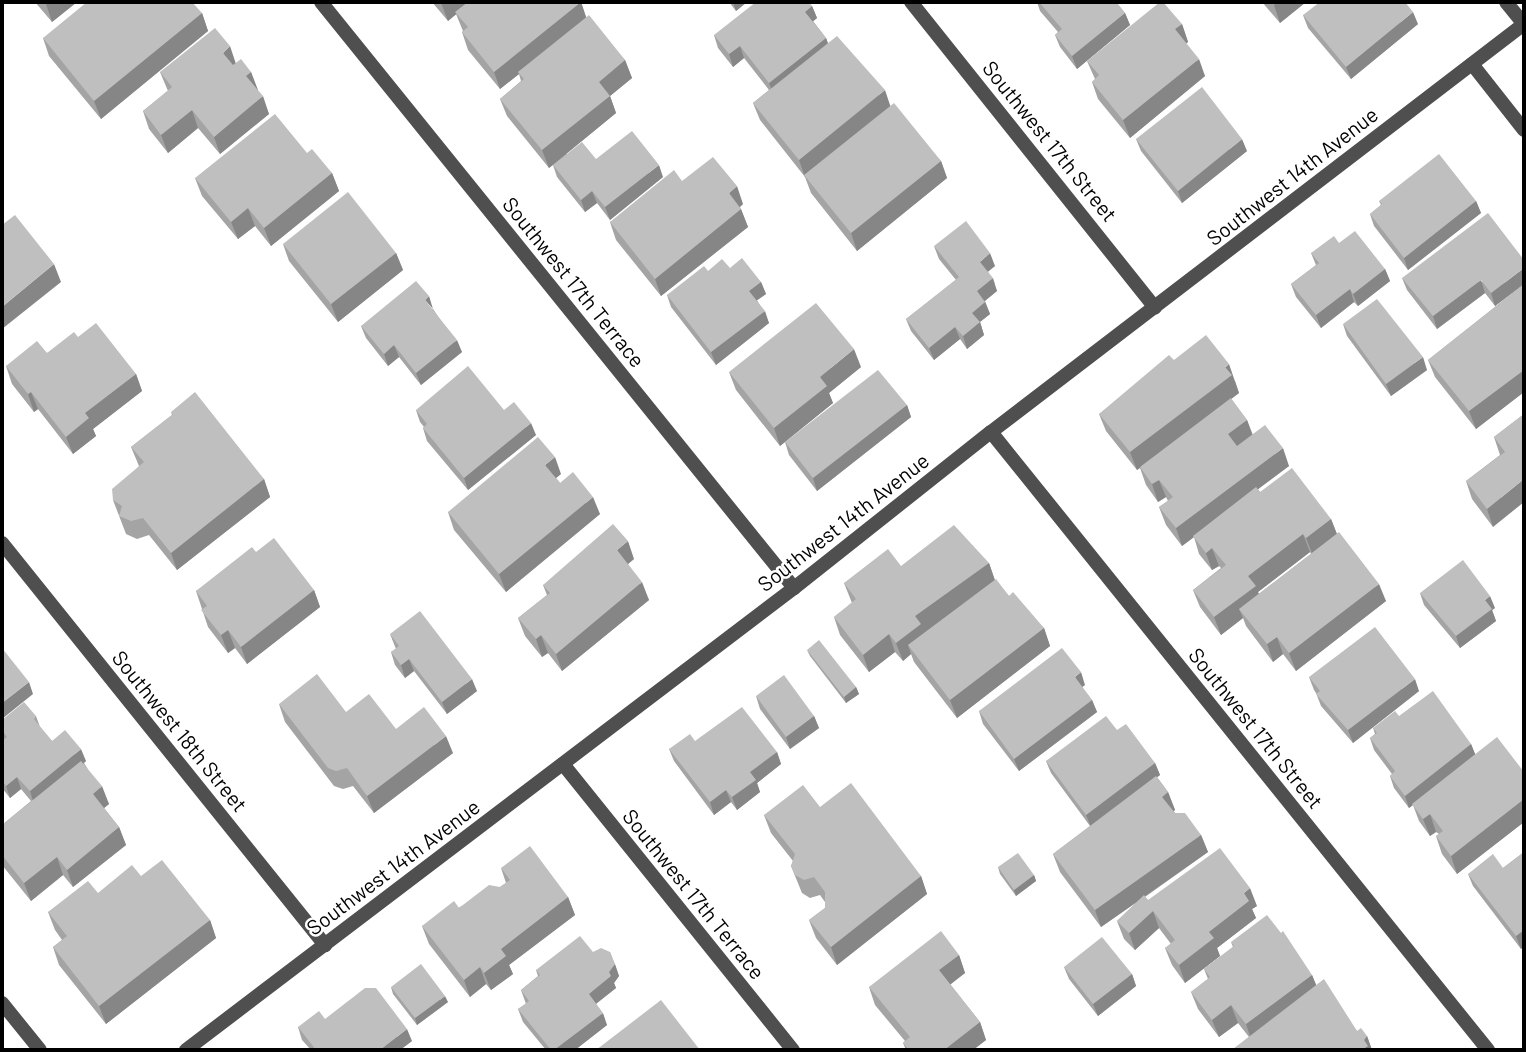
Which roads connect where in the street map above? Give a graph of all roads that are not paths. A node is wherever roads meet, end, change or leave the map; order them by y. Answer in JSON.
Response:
{"nodes":[{"id":1,"x":321,"y":2,"type":"edge"},
{"id":2,"x":911,"y":2,"type":"edge"},
{"id":3,"x":1506,"y":2,"type":"edge"},
{"id":4,"x":1524,"y":24,"type":"edge"},
{"id":5,"x":1472,"y":64,"type":"junction"},
{"id":6,"x":1524,"y":130,"type":"edge"},
{"id":7,"x":1155,"y":308,"type":"junction"},
{"id":8,"x":991,"y":432,"type":"junction"},
{"id":9,"x":2,"y":543,"type":"edge"},
{"id":10,"x":794,"y":588,"type":"junction"},
{"id":11,"x":563,"y":764,"type":"junction"},
{"id":12,"x":326,"y":945,"type":"junction"},
{"id":13,"x":2,"y":1003,"type":"edge"},
{"id":14,"x":192,"y":1048,"type":"edge"},
{"id":15,"x":40,"y":1050,"type":"edge"},
{"id":16,"x":793,"y":1050,"type":"edge"},
{"id":17,"x":1488,"y":1050,"type":"edge"}],
"edges":[{"from":1,"to":10,"type":"street","name":"Southwest 17th Terrace"},
{"from":2,"to":7,"type":"street","name":"Southwest 17th Street"},
{"from":3,"to":4,"type":"street"},
{"from":4,"to":5,"type":"street","name":"Southwest 14th Avenue"},
{"from":5,"to":6,"type":"street"},
{"from":5,"to":7,"type":"street","name":"Southwest 14th Avenue"},
{"from":7,"to":8,"type":"street","name":"Southwest 14th Avenue"},
{"from":8,"to":10,"type":"street","name":"Southwest 14th Avenue"},
{"from":8,"to":17,"type":"street","name":"Southwest 17th Street"},
{"from":9,"to":12,"type":"street","name":"Southwest 18th Street"},
{"from":10,"to":11,"type":"street","name":"Southwest 14th Avenue"},
{"from":11,"to":12,"type":"street","name":"Southwest 14th Avenue"},
{"from":11,"to":16,"type":"street","name":"Southwest 17th Terrace"},
{"from":12,"to":14,"type":"street","name":"Southwest 14th Avenue"},
{"from":13,"to":15,"type":"street"}]}
